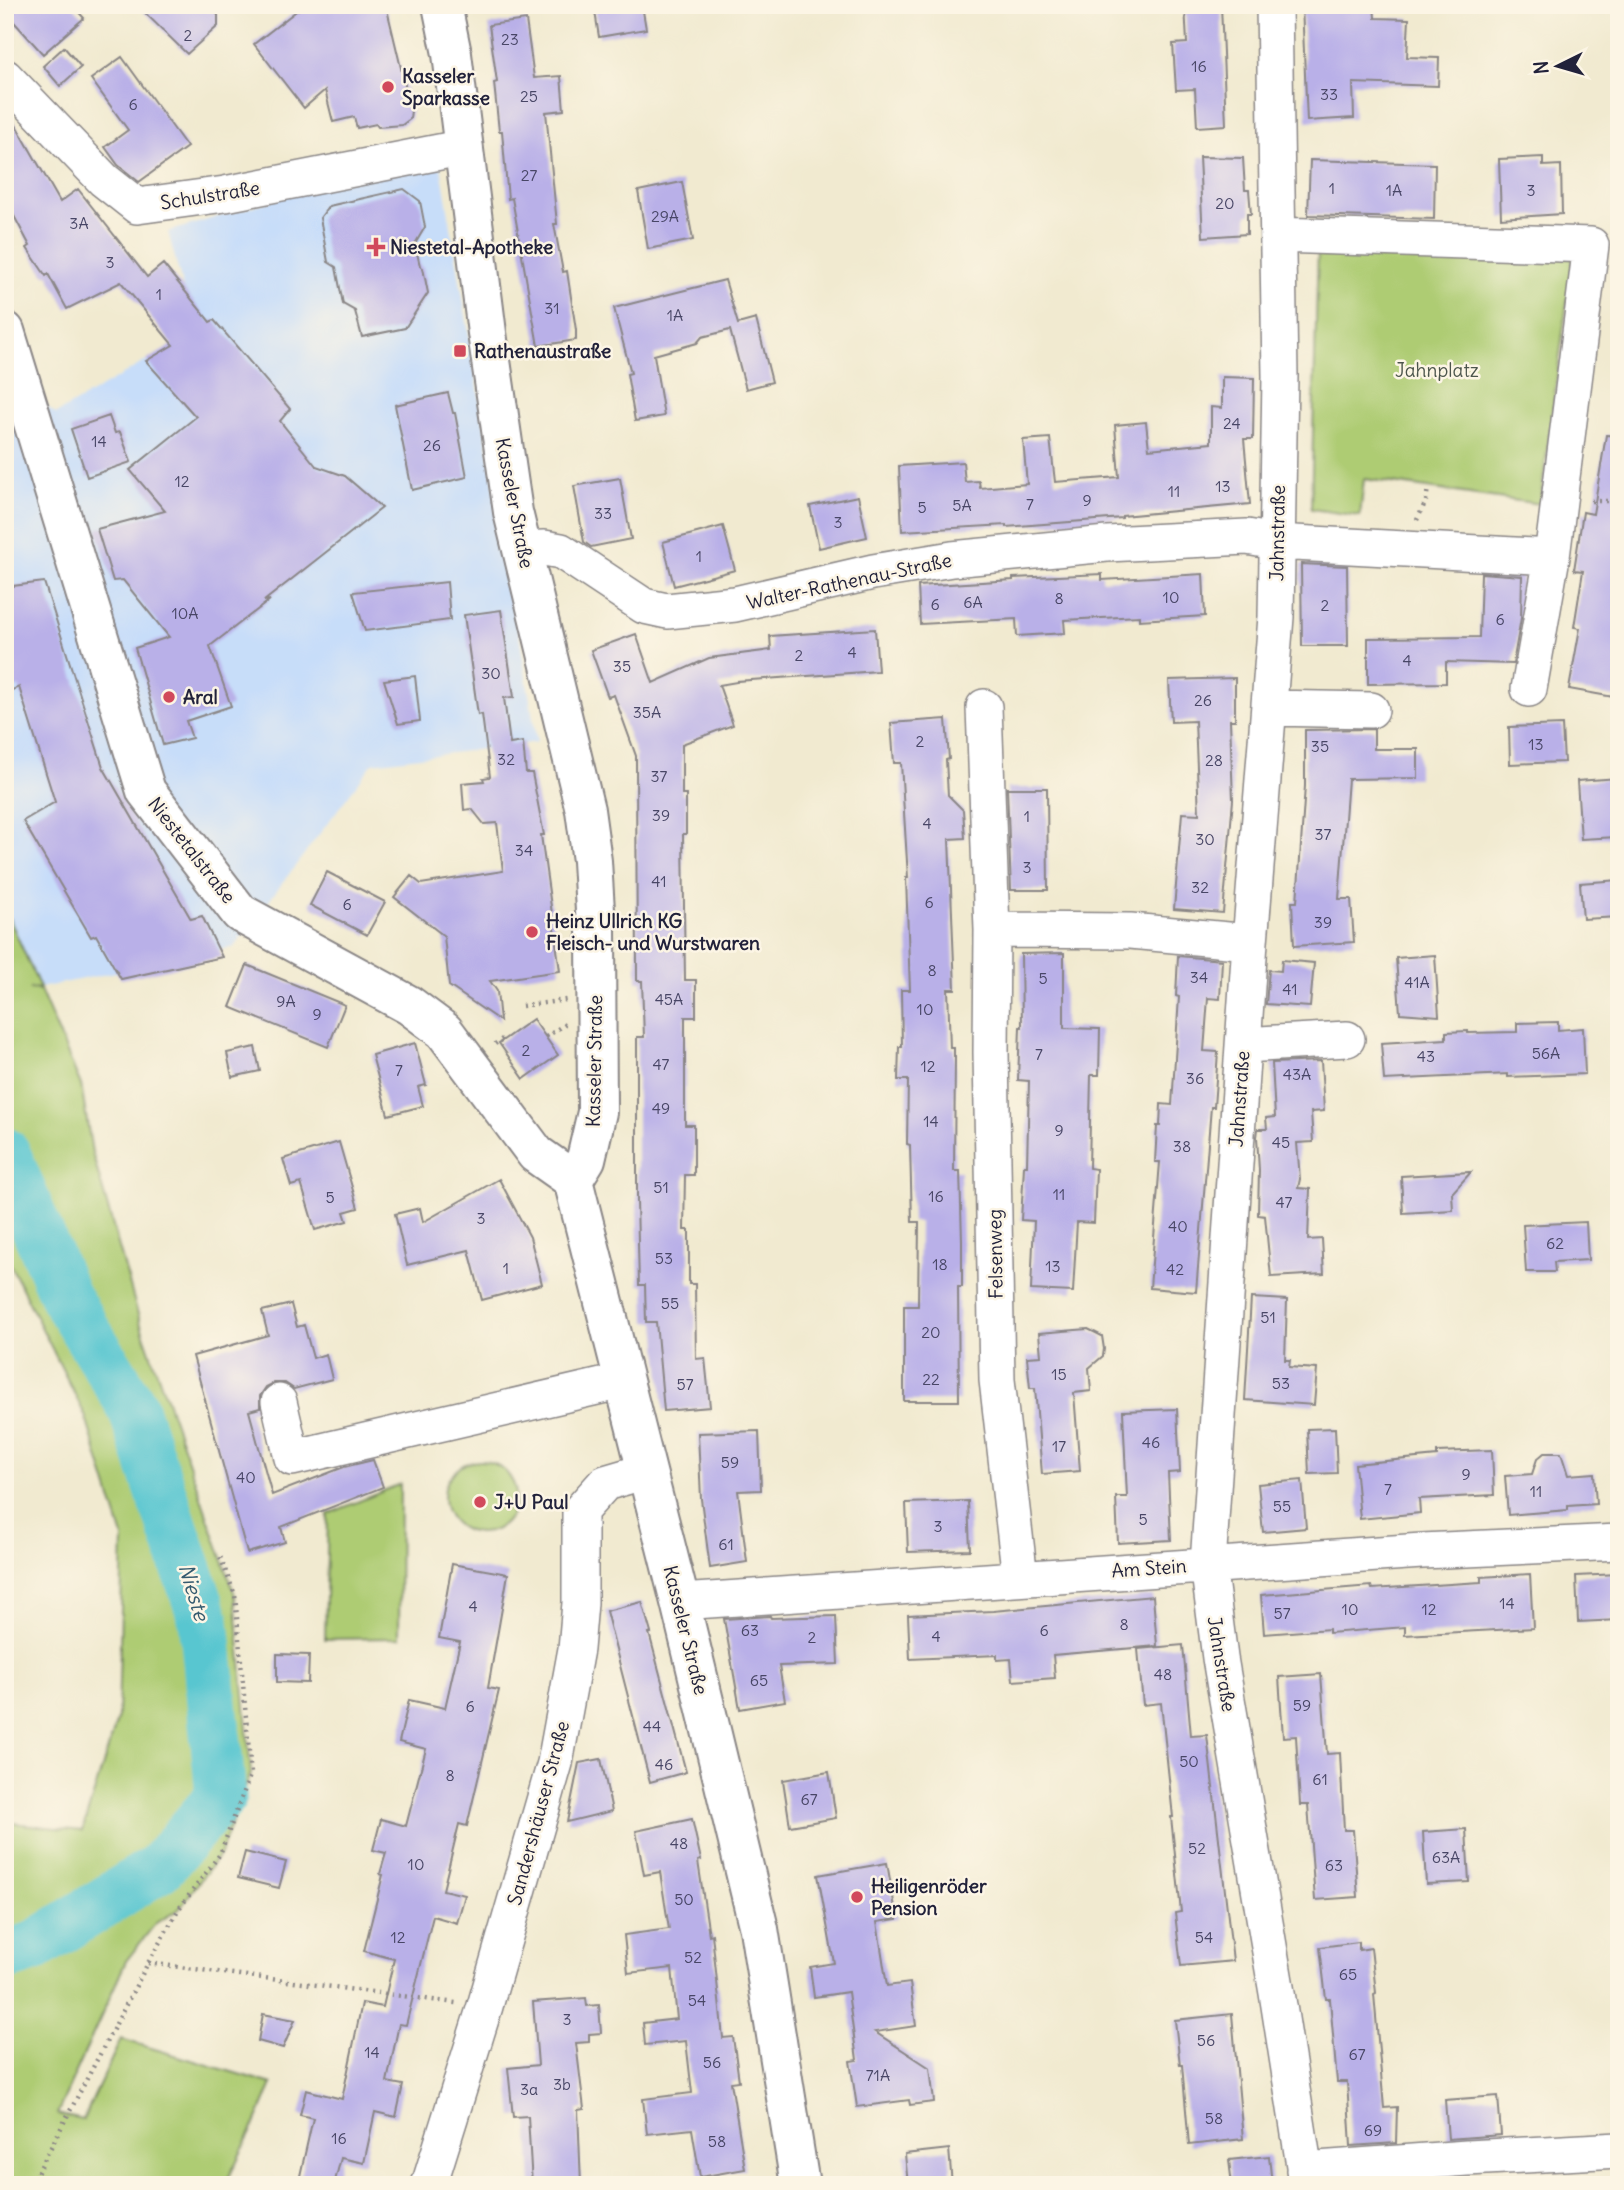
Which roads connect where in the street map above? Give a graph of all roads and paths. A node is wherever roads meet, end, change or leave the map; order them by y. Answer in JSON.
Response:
{"nodes":[{"id":1,"x":442,"y":5,"type":"edge"},
{"id":2,"x":1274,"y":5,"type":"edge"},
{"id":3,"x":5,"y":77,"type":"edge"},
{"id":4,"x":465,"y":147,"type":"junction"},
{"id":5,"x":1278,"y":234,"type":"junction"},
{"id":6,"x":5,"y":331,"type":"edge"},
{"id":7,"x":1428,"y":488,"type":"dead end"},
{"id":8,"x":1413,"y":527,"type":"dead end"},
{"id":9,"x":1276,"y":542,"type":"junction"},
{"id":10,"x":522,"y":549,"type":"junction"},
{"id":11,"x":1552,"y":557,"type":"junction"},
{"id":12,"x":1529,"y":689,"type":"dead end"},
{"id":13,"x":984,"y":706,"type":"dead end"},
{"id":14,"x":1269,"y":708,"type":"junction"},
{"id":15,"x":1371,"y":710,"type":"dead end"},
{"id":16,"x":992,"y":930,"type":"junction"},
{"id":17,"x":1250,"y":942,"type":"junction"},
{"id":18,"x":562,"y":1001,"type":"dead end"},
{"id":19,"x":522,"y":1006,"type":"dead end"},
{"id":20,"x":556,"y":1030,"type":"dead end"},
{"id":21,"x":505,"y":1037,"type":"dead end"},
{"id":22,"x":545,"y":1037,"type":"dead end"},
{"id":23,"x":1346,"y":1039,"type":"dead end"},
{"id":24,"x":496,"y":1043,"type":"dead end"},
{"id":25,"x":1243,"y":1045,"type":"junction"},
{"id":26,"x":573,"y":1180,"type":"junction"},
{"id":27,"x":623,"y":1381,"type":"junction"},
{"id":28,"x":279,"y":1402,"type":"dead end"},
{"id":29,"x":646,"y":1471,"type":"junction"},
{"id":30,"x":1619,"y":1542,"type":"edge"},
{"id":31,"x":219,"y":1554,"type":"dead end"},
{"id":32,"x":1208,"y":1564,"type":"junction"},
{"id":33,"x":1020,"y":1577,"type":"junction"},
{"id":34,"x":680,"y":1602,"type":"junction"},
{"id":35,"x":148,"y":1963,"type":"junction"},
{"id":36,"x":485,"y":2006,"type":"junction"},
{"id":37,"x":1619,"y":2150,"type":"edge"},
{"id":38,"x":1305,"y":2177,"type":"edge"},
{"id":39,"x":31,"y":2185,"type":"edge"},
{"id":40,"x":429,"y":2185,"type":"edge"},
{"id":41,"x":800,"y":2185,"type":"edge"}],
"edges":[{"from":1,"to":4,"type":"main road","name":"Kasseler Straße"},
{"from":2,"to":5,"type":"street","name":"Jahnstraße"},
{"from":3,"to":4,"type":"street","name":"Schulstraße"},
{"from":4,"to":10,"type":"main road","name":"Kasseler Straße"},
{"from":5,"to":9,"type":"street","name":"Jahnstraße"},
{"from":5,"to":11,"type":"street"},
{"from":6,"to":26,"type":"main road","name":"Niestetalstraße"},
{"from":7,"to":8,"type":"path"},
{"from":9,"to":10,"type":"street","name":"Walter-Rathenau-Straße"},
{"from":9,"to":11,"type":"street"},
{"from":9,"to":14,"type":"street","name":"Jahnstraße"},
{"from":10,"to":26,"type":"main road","name":"Kasseler Straße"},
{"from":11,"to":12,"type":"street"},
{"from":13,"to":16,"type":"street","name":"Felsenweg"},
{"from":14,"to":15,"type":"street"},
{"from":14,"to":17,"type":"street","name":"Jahnstraße"},
{"from":16,"to":17,"type":"street"},
{"from":16,"to":33,"type":"street","name":"Felsenweg"},
{"from":17,"to":25,"type":"street","name":"Jahnstraße"},
{"from":18,"to":19,"type":"path"},
{"from":20,"to":22,"type":"path"},
{"from":21,"to":24,"type":"path"},
{"from":23,"to":25,"type":"street"},
{"from":25,"to":32,"type":"street","name":"Jahnstraße"},
{"from":26,"to":27,"type":"main road","name":"Kasseler Straße"},
{"from":27,"to":28,"type":"street"},
{"from":27,"to":29,"type":"main road","name":"Kasseler Straße"},
{"from":29,"to":34,"type":"main road","name":"Kasseler Straße"},
{"from":29,"to":36,"type":"street","name":"Sandershäuser Straße"},
{"from":30,"to":32,"type":"street","name":"Am Stein"},
{"from":31,"to":35,"type":"path"},
{"from":32,"to":33,"type":"street","name":"Am Stein"},
{"from":32,"to":38,"type":"street","name":"Jahnstraße"},
{"from":33,"to":34,"type":"street","name":"Am Stein"},
{"from":34,"to":41,"type":"main road","name":"Kasseler Straße"},
{"from":35,"to":36,"type":"path"},
{"from":35,"to":39,"type":"path"},
{"from":36,"to":40,"type":"street","name":"Sandershäuser Straße"},
{"from":37,"to":38,"type":"street"}]}
